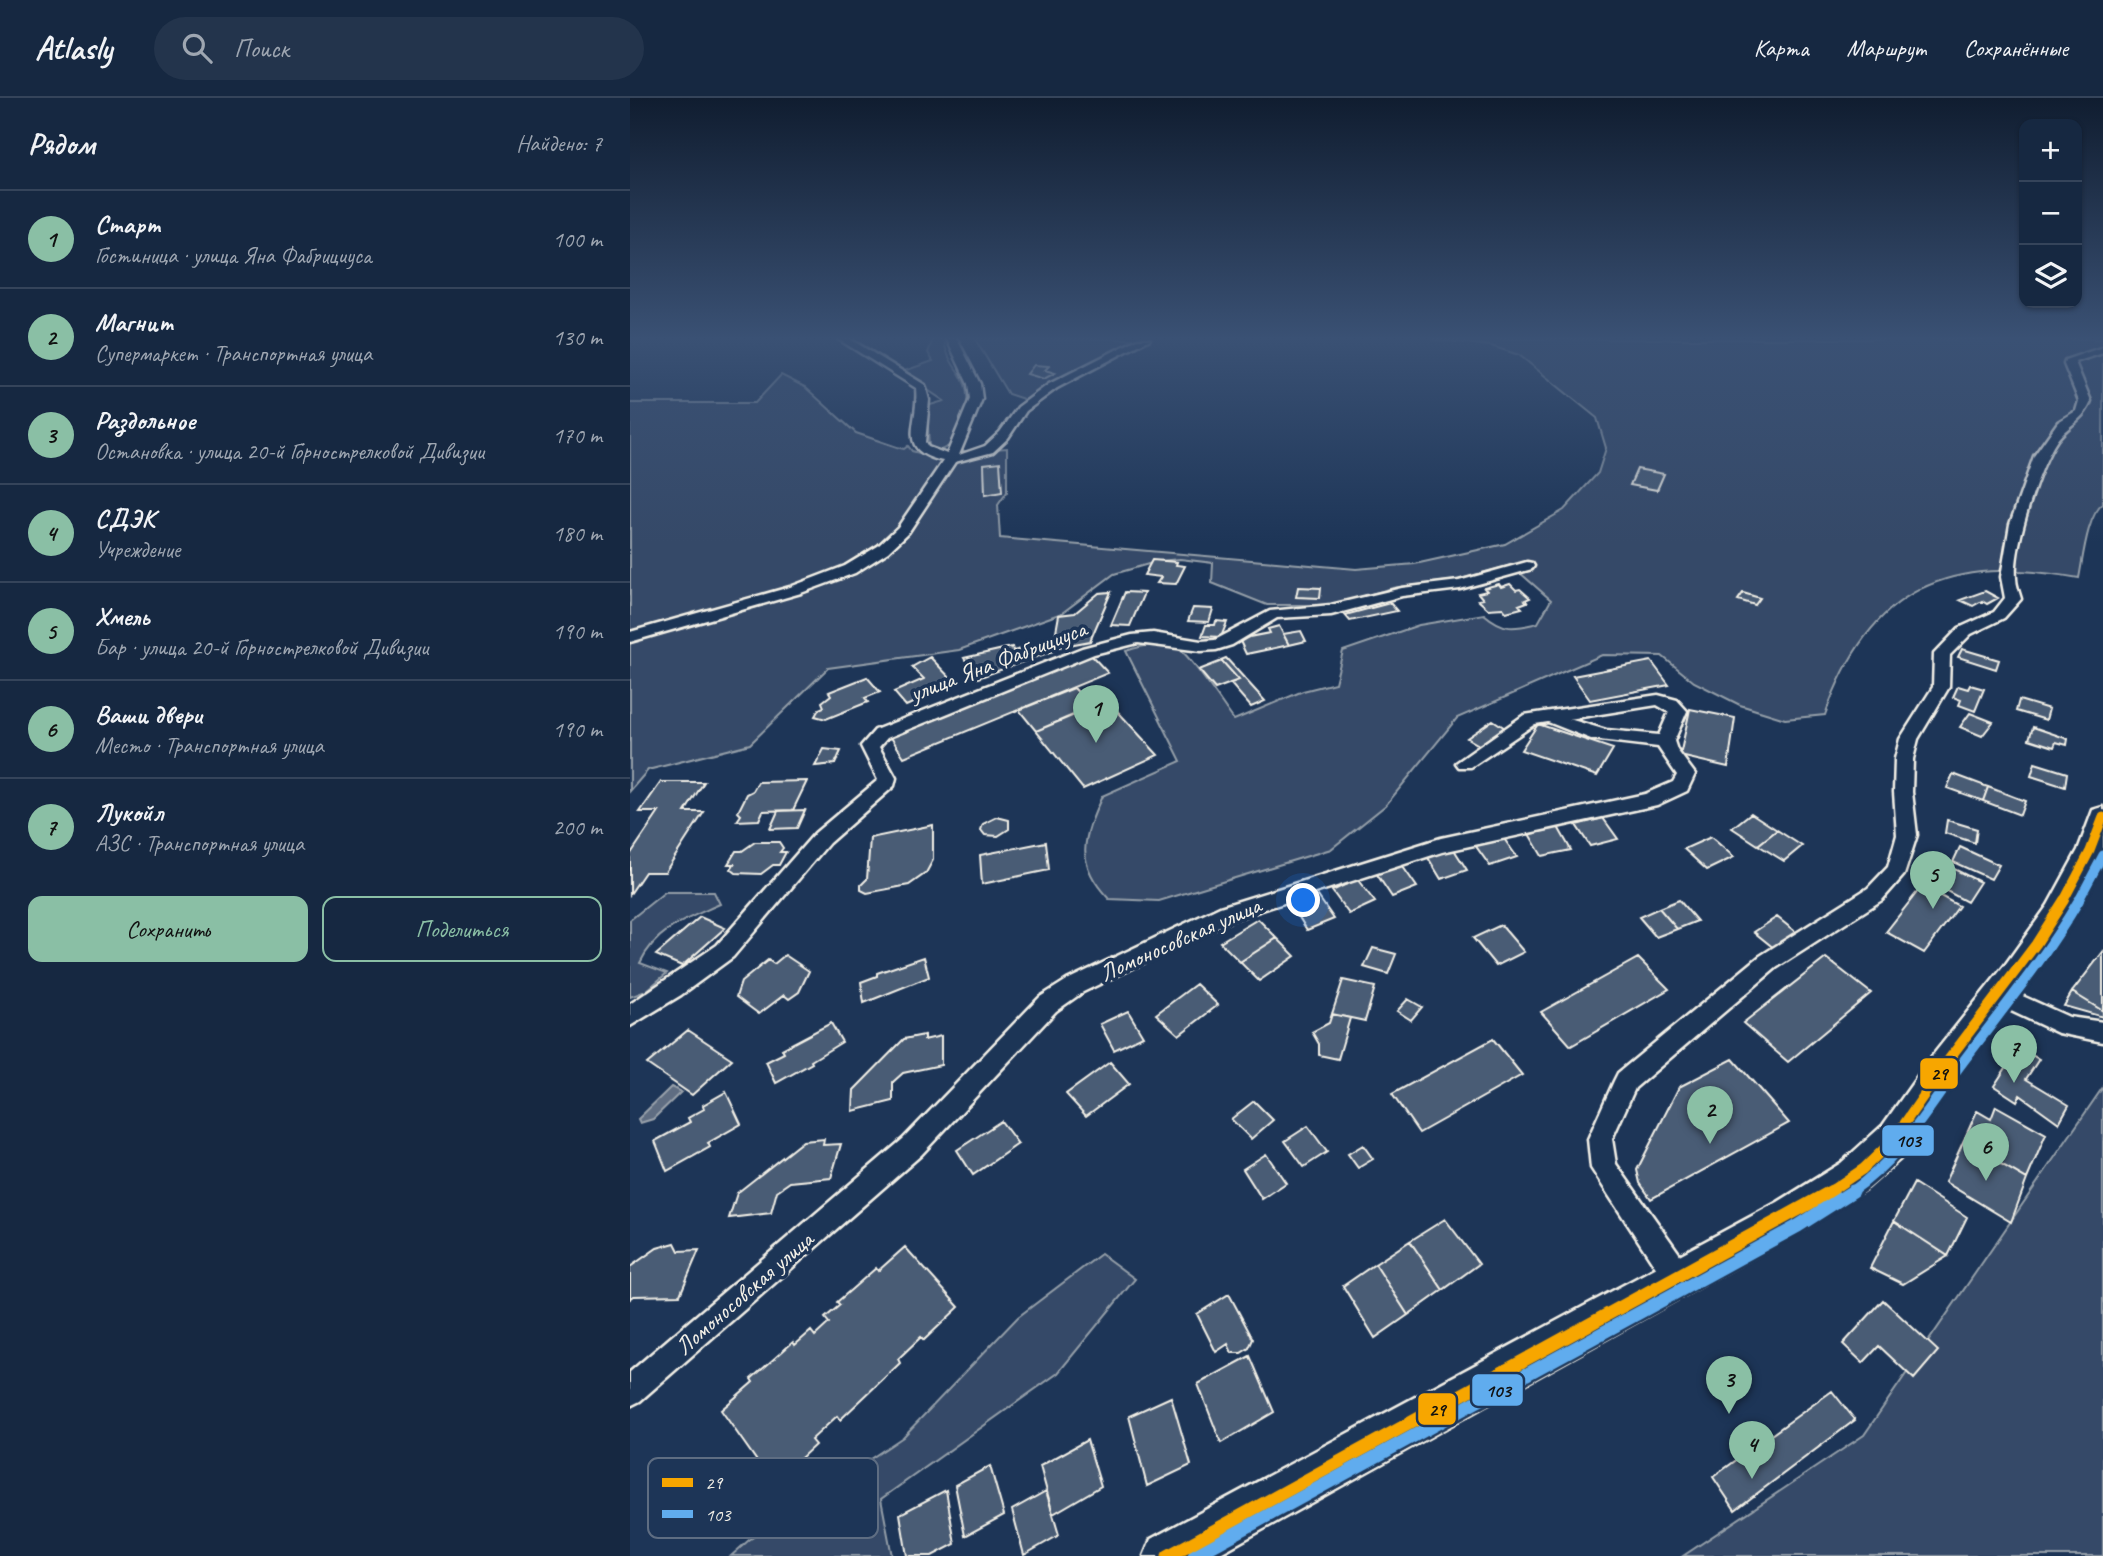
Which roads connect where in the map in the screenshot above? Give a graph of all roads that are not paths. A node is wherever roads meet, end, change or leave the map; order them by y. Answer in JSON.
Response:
{"nodes":[{"id":1,"x":922,"y":407,"type":"edge"},
{"id":2,"x":973,"y":407,"type":"edge"},
{"id":3,"x":1025,"y":407,"type":"edge"},
{"id":4,"x":2085,"y":407,"type":"edge"},
{"id":5,"x":951,"y":459,"type":"junction"},
{"id":6,"x":1527,"y":566,"type":"dead end"},
{"id":7,"x":630,"y":638,"type":"edge"},
{"id":8,"x":1550,"y":716,"type":"junction"},
{"id":9,"x":1665,"y":741,"type":"junction"},
{"id":10,"x":1465,"y":763,"type":"dead end"},
{"id":11,"x":2103,"y":817,"type":"edge"},
{"id":12,"x":2000,"y":995,"type":"junction"},
{"id":13,"x":630,"y":1016,"type":"edge"},
{"id":14,"x":2103,"y":1032,"type":"edge"},
{"id":15,"x":1678,"y":1276,"type":"junction"},
{"id":16,"x":630,"y":1391,"type":"edge"},
{"id":17,"x":1168,"y":1556,"type":"edge"}],
"edges":[{"from":1,"to":5,"type":"street"},
{"from":2,"to":5,"type":"street"},
{"from":3,"to":5,"type":"street"},
{"from":4,"to":15,"type":"street"},
{"from":5,"to":7,"type":"street"},
{"from":6,"to":13,"type":"street","name":"улица Яна Фабрициуса"},
{"from":8,"to":9,"type":"street"},
{"from":8,"to":9,"type":"street"},
{"from":8,"to":10,"type":"street"},
{"from":9,"to":16,"type":"street","name":"Ломоносовская улица"},
{"from":11,"to":12,"type":"main road"},
{"from":12,"to":14,"type":"street"},
{"from":12,"to":15,"type":"main road"},
{"from":15,"to":17,"type":"main road"}]}
